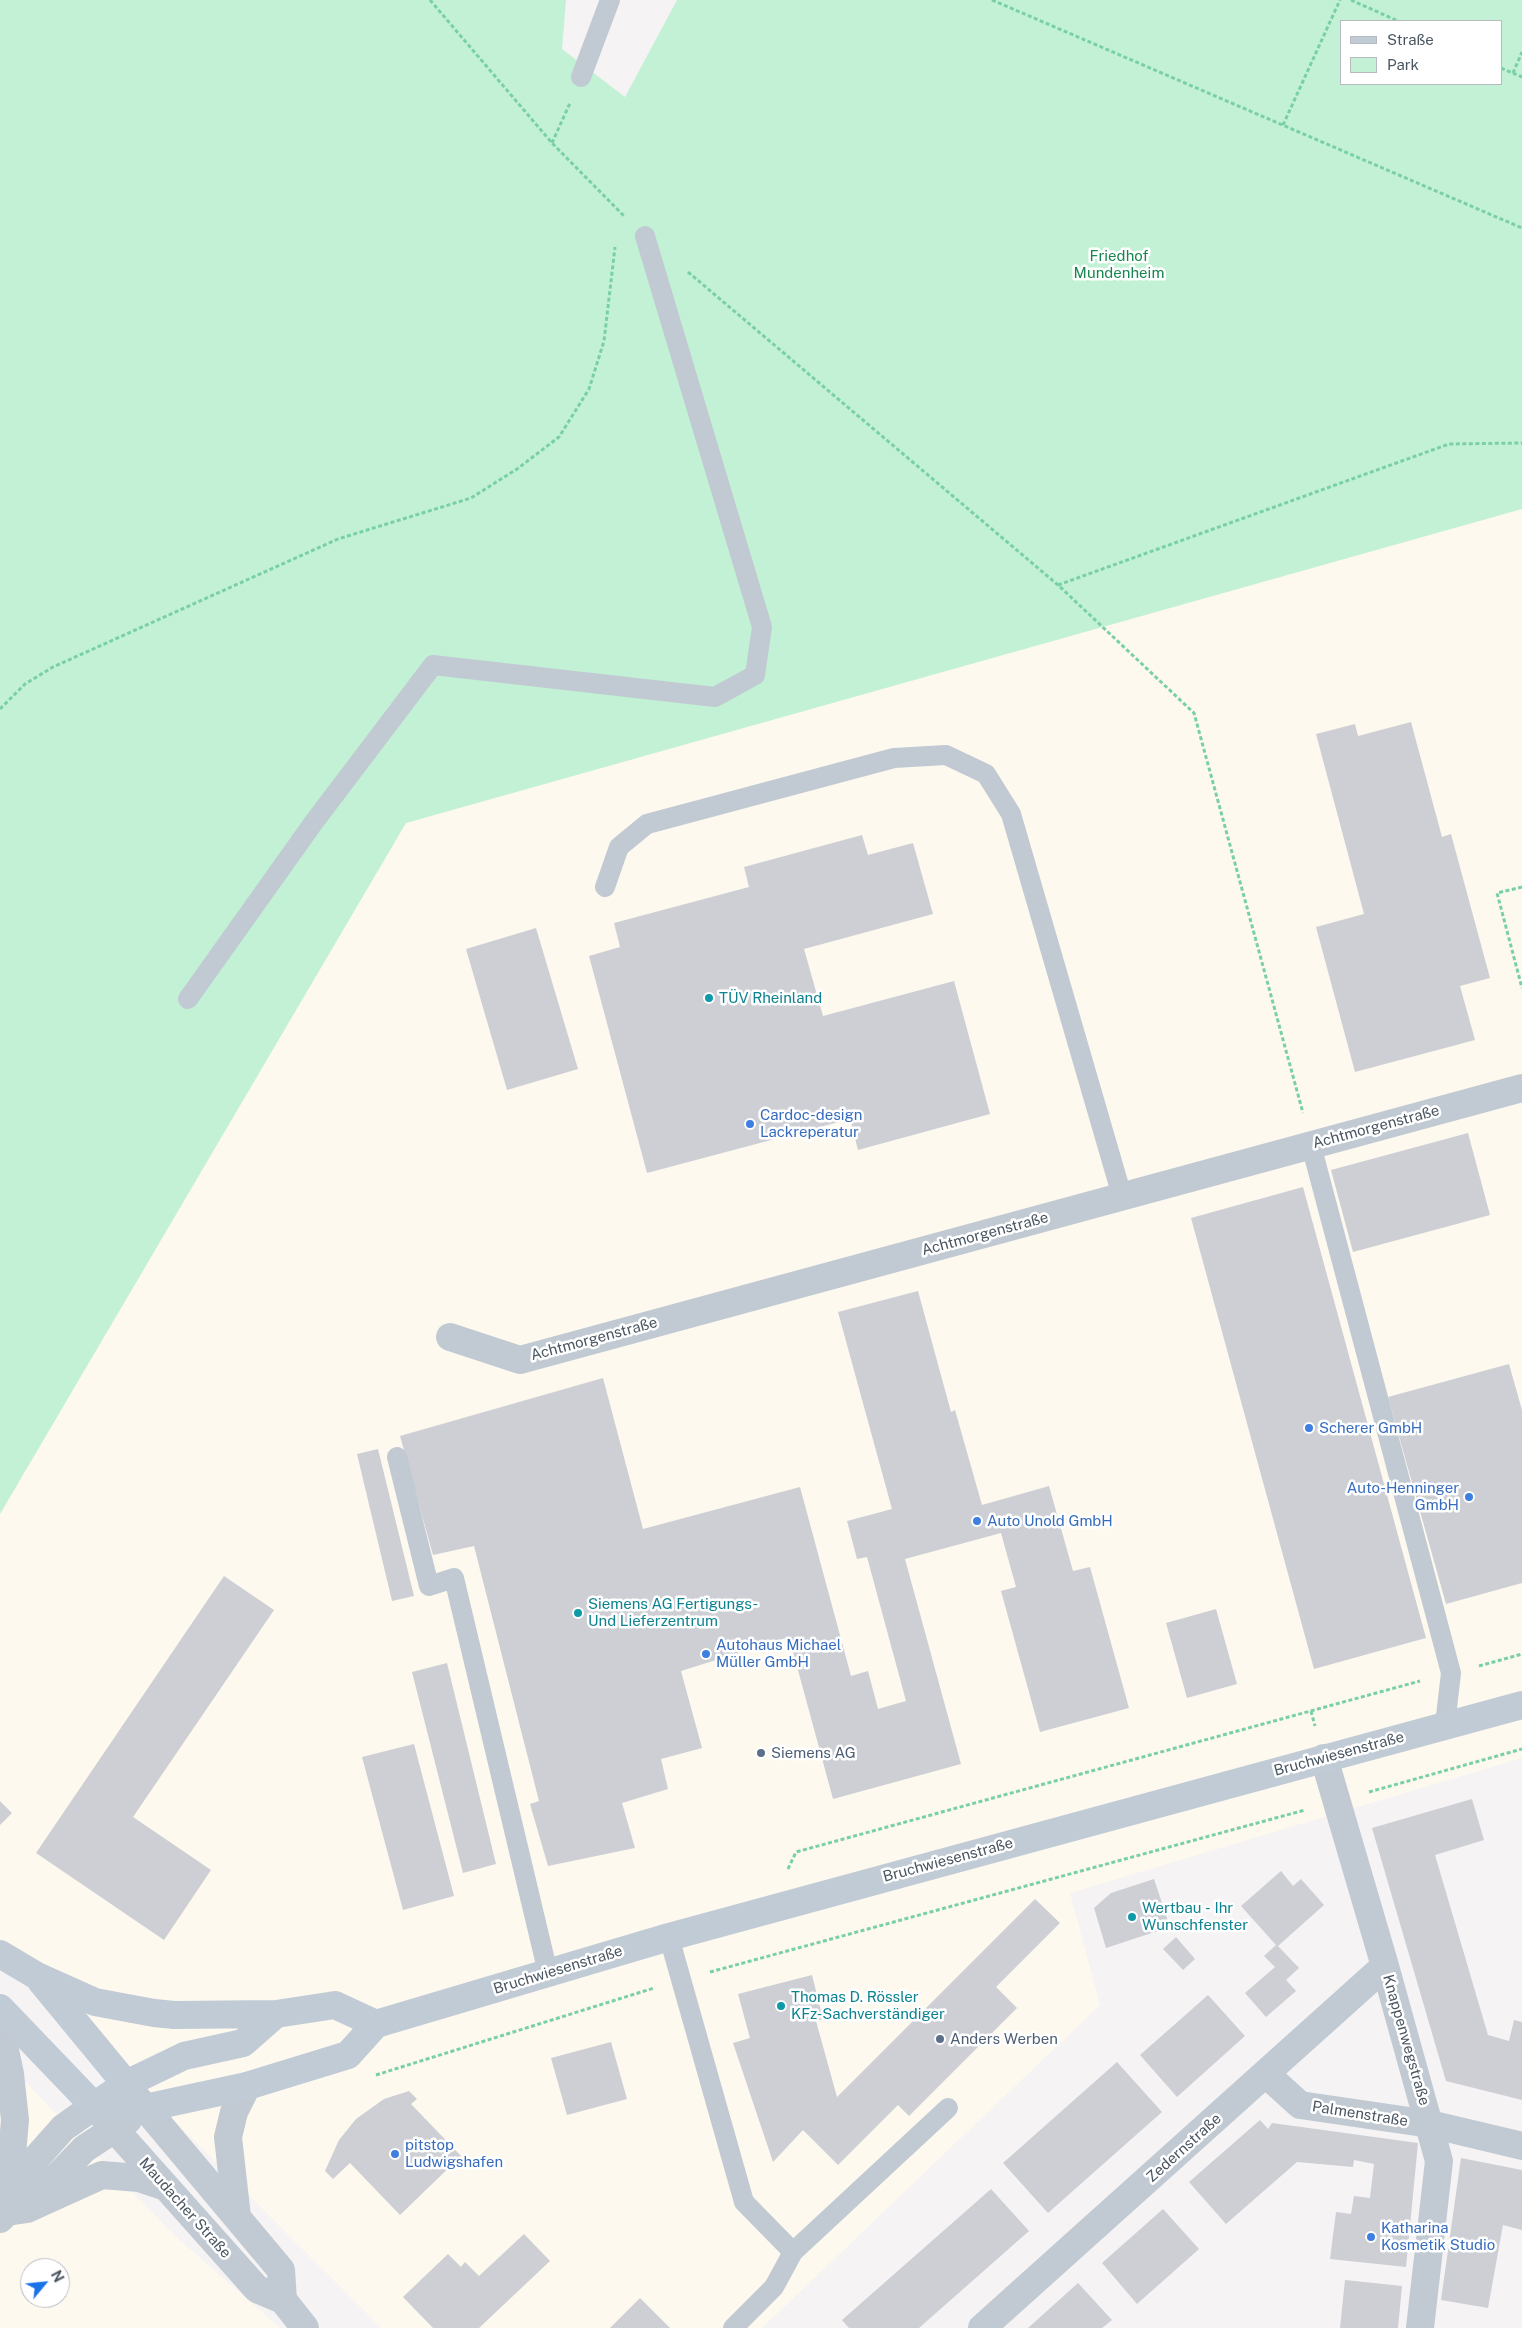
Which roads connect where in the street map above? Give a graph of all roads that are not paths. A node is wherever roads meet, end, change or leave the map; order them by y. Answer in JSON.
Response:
{"nodes":[{"id":1,"x":610,"y":0,"type":"edge"},
{"id":2,"x":581,"y":77,"type":"road end"},
{"id":3,"x":645,"y":236,"type":"road end"},
{"id":4,"x":605,"y":887,"type":"dead end"},
{"id":5,"x":188,"y":999,"type":"dead end"},
{"id":6,"x":1522,"y":1088,"type":"edge"},
{"id":7,"x":1311,"y":1145,"type":"junction"},
{"id":8,"x":1122,"y":1196,"type":"junction"},
{"id":9,"x":450,"y":1337,"type":"dead end"},
{"id":10,"x":397,"y":1456,"type":"dead end"},
{"id":11,"x":1522,"y":1705,"type":"edge"},
{"id":12,"x":1445,"y":1726,"type":"junction"},
{"id":13,"x":1324,"y":1758,"type":"junction"},
{"id":14,"x":669,"y":1937,"type":"junction"},
{"id":15,"x":0,"y":1954,"type":"edge"},
{"id":16,"x":1385,"y":1966,"type":"junction"},
{"id":17,"x":548,"y":1973,"type":"junction"},
{"id":18,"x":37,"y":1976,"type":"junction"},
{"id":19,"x":0,"y":2008,"type":"edge"},
{"id":20,"x":276,"y":2014,"type":"junction"},
{"id":21,"x":376,"y":2024,"type":"junction"},
{"id":22,"x":0,"y":2026,"type":"edge"},
{"id":23,"x":1266,"y":2074,"type":"junction"},
{"id":24,"x":126,"y":2084,"type":"junction"},
{"id":25,"x":247,"y":2086,"type":"junction"},
{"id":26,"x":94,"y":2106,"type":"junction"},
{"id":27,"x":145,"y":2108,"type":"junction"},
{"id":28,"x":948,"y":2108,"type":"dead end"},
{"id":29,"x":1430,"y":2124,"type":"junction"},
{"id":30,"x":114,"y":2129,"type":"junction"},
{"id":31,"x":1522,"y":2146,"type":"edge"},
{"id":32,"x":166,"y":2187,"type":"junction"},
{"id":33,"x":11,"y":2207,"type":"edge"},
{"id":34,"x":237,"y":2217,"type":"junction"},
{"id":35,"x":793,"y":2252,"type":"junction"},
{"id":36,"x":283,"y":2300,"type":"junction"},
{"id":37,"x":305,"y":2328,"type":"edge"},
{"id":38,"x":733,"y":2328,"type":"edge"},
{"id":39,"x":982,"y":2328,"type":"edge"},
{"id":40,"x":1420,"y":2328,"type":"edge"}],
"edges":[{"from":1,"to":2,"type":"lane"},
{"from":3,"to":5,"type":"lane"},
{"from":4,"to":8,"type":"lane"},
{"from":6,"to":7,"type":"street","name":"Achtmorgenstraße"},
{"from":7,"to":8,"type":"street","name":"Achtmorgenstraße"},
{"from":7,"to":12,"type":"lane"},
{"from":8,"to":9,"type":"street","name":"Achtmorgenstraße"},
{"from":10,"to":17,"type":"lane"},
{"from":11,"to":12,"type":"main road","name":"Bruchwiesenstraße"},
{"from":12,"to":13,"type":"main road","name":"Bruchwiesenstraße"},
{"from":13,"to":14,"type":"main road","name":"Bruchwiesenstraße"},
{"from":13,"to":16,"type":"street","name":"Knappenwegstraße"},
{"from":14,"to":17,"type":"main road","name":"Bruchwiesenstraße"},
{"from":14,"to":35,"type":"lane"},
{"from":15,"to":18,"type":"main road"},
{"from":16,"to":23,"type":"street","name":"Zedernstraße"},
{"from":16,"to":29,"type":"street","name":"Knappenwegstraße"},
{"from":17,"to":21,"type":"main road","name":"Bruchwiesenstraße"},
{"from":18,"to":20,"type":"main road"},
{"from":18,"to":24,"type":"main road"},
{"from":19,"to":26,"type":"main road","name":"Maudacher Straße"},
{"from":20,"to":21,"type":"main road"},
{"from":20,"to":24,"type":"main road"},
{"from":21,"to":25,"type":"main road"},
{"from":22,"to":33,"type":"street"},
{"from":23,"to":29,"type":"street","name":"Palmenstraße"},
{"from":23,"to":39,"type":"street","name":"Zedernstraße"},
{"from":24,"to":26,"type":"main road"},
{"from":24,"to":27,"type":"street"},
{"from":25,"to":27,"type":"main road"},
{"from":25,"to":34,"type":"street"},
{"from":26,"to":27,"type":"main road"},
{"from":26,"to":30,"type":"street","name":"Maudacher Straße"},
{"from":26,"to":33,"type":"street"},
{"from":27,"to":30,"type":"street"},
{"from":27,"to":34,"type":"street"},
{"from":28,"to":35,"type":"lane"},
{"from":29,"to":31,"type":"street","name":"Palmenstraße"},
{"from":29,"to":40,"type":"street","name":"Knappenwegstraße"},
{"from":30,"to":32,"type":"street","name":"Maudacher Straße"},
{"from":30,"to":33,"type":"street"},
{"from":32,"to":33,"type":"street"},
{"from":32,"to":36,"type":"street","name":"Maudacher Straße"},
{"from":34,"to":36,"type":"street"},
{"from":35,"to":38,"type":"lane"},
{"from":36,"to":37,"type":"street","name":"Maudacher Straße"}]}
